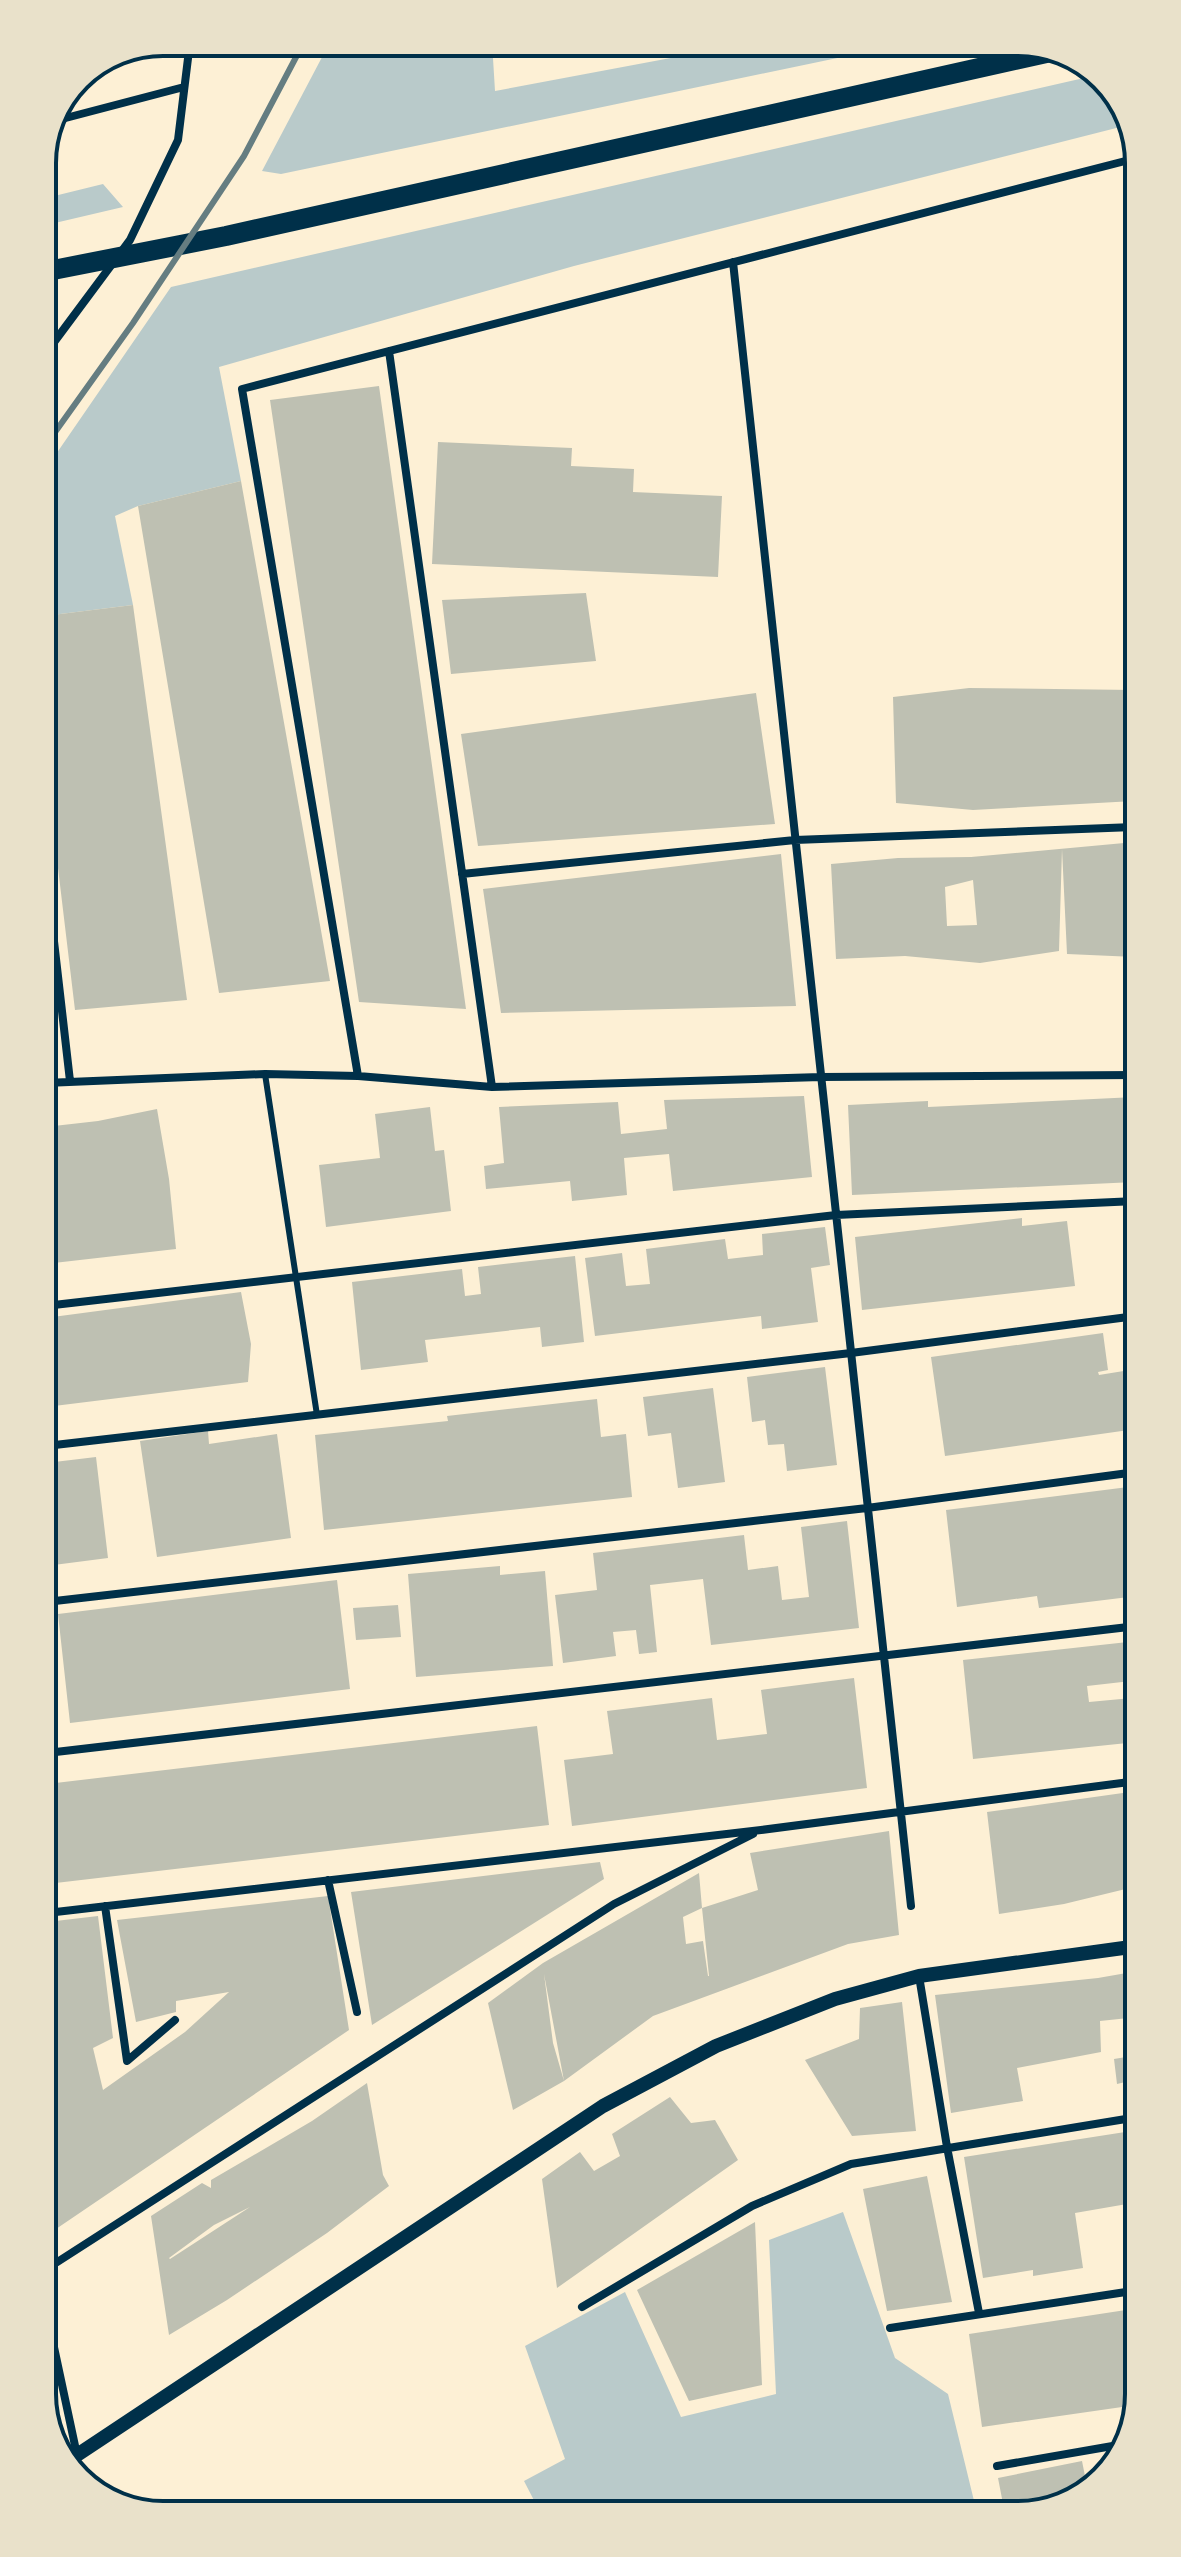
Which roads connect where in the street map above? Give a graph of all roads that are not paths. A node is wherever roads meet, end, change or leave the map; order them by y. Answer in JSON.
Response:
{"nodes":[{"id":1,"x":188,"y":56,"type":"edge"},
{"id":2,"x":1029,"y":57,"type":"edge"},
{"id":3,"x":184,"y":87,"type":"junction"},
{"id":4,"x":66,"y":118,"type":"edge"},
{"id":5,"x":1125,"y":161,"type":"edge"},
{"id":6,"x":733,"y":262,"type":"junction"},
{"id":7,"x":56,"y":269,"type":"edge"},
{"id":8,"x":56,"y":340,"type":"edge"},
{"id":9,"x":389,"y":351,"type":"junction"},
{"id":10,"x":1125,"y":827,"type":"edge"},
{"id":11,"x":795,"y":840,"type":"junction"},
{"id":12,"x":462,"y":874,"type":"junction"},
{"id":13,"x":56,"y":959,"type":"edge"},
{"id":14,"x":265,"y":1074,"type":"junction"},
{"id":15,"x":1125,"y":1075,"type":"edge"},
{"id":16,"x":358,"y":1076,"type":"junction"},
{"id":17,"x":821,"y":1077,"type":"junction"},
{"id":18,"x":70,"y":1081,"type":"junction"},
{"id":19,"x":56,"y":1082,"type":"edge"},
{"id":20,"x":492,"y":1087,"type":"junction"},
{"id":21,"x":1125,"y":1202,"type":"edge"},
{"id":22,"x":836,"y":1215,"type":"junction"},
{"id":23,"x":295,"y":1276,"type":"junction"},
{"id":24,"x":56,"y":1305,"type":"edge"},
{"id":25,"x":1125,"y":1317,"type":"edge"},
{"id":26,"x":851,"y":1353,"type":"junction"},
{"id":27,"x":317,"y":1415,"type":"junction"},
{"id":28,"x":56,"y":1445,"type":"edge"},
{"id":29,"x":1125,"y":1473,"type":"edge"},
{"id":30,"x":867,"y":1508,"type":"junction"},
{"id":31,"x":56,"y":1601,"type":"edge"},
{"id":32,"x":1125,"y":1627,"type":"edge"},
{"id":33,"x":883,"y":1655,"type":"junction"},
{"id":34,"x":56,"y":1752,"type":"edge"},
{"id":35,"x":1125,"y":1783,"type":"edge"},
{"id":36,"x":901,"y":1813,"type":"junction"},
{"id":37,"x":761,"y":1830,"type":"junction"},
{"id":38,"x":328,"y":1880,"type":"junction"},
{"id":39,"x":105,"y":1906,"type":"junction"},
{"id":40,"x":911,"y":1906,"type":"dead end"},
{"id":41,"x":56,"y":1912,"type":"edge"},
{"id":42,"x":1125,"y":1948,"type":"edge"},
{"id":43,"x":919,"y":1976,"type":"junction"},
{"id":44,"x":357,"y":2012,"type":"dead end"},
{"id":45,"x":175,"y":2020,"type":"dead end"},
{"id":46,"x":1125,"y":2119,"type":"edge"},
{"id":47,"x":947,"y":2147,"type":"junction"},
{"id":48,"x":56,"y":2263,"type":"edge"},
{"id":49,"x":1125,"y":2292,"type":"edge"},
{"id":50,"x":582,"y":2307,"type":"dead end"},
{"id":51,"x":979,"y":2313,"type":"junction"},
{"id":52,"x":890,"y":2328,"type":"dead end"},
{"id":53,"x":56,"y":2365,"type":"edge"},
{"id":54,"x":1111,"y":2446,"type":"edge"},
{"id":55,"x":70,"y":2448,"type":"edge"},
{"id":56,"x":76,"y":2456,"type":"edge"},
{"id":57,"x":997,"y":2466,"type":"dead end"}],
"edges":[{"from":1,"to":3,"type":"street"},
{"from":2,"to":7,"type":"main road"},
{"from":3,"to":4,"type":"street"},
{"from":3,"to":8,"type":"street"},
{"from":5,"to":6,"type":"street"},
{"from":6,"to":9,"type":"street"},
{"from":6,"to":11,"type":"street"},
{"from":9,"to":12,"type":"street"},
{"from":9,"to":16,"type":"street"},
{"from":10,"to":11,"type":"street"},
{"from":11,"to":12,"type":"street"},
{"from":11,"to":17,"type":"street"},
{"from":12,"to":20,"type":"street"},
{"from":13,"to":18,"type":"street"},
{"from":14,"to":16,"type":"street"},
{"from":14,"to":18,"type":"street"},
{"from":14,"to":23,"type":"lane"},
{"from":15,"to":17,"type":"street"},
{"from":16,"to":20,"type":"street"},
{"from":17,"to":20,"type":"street"},
{"from":17,"to":22,"type":"street"},
{"from":18,"to":19,"type":"street"},
{"from":21,"to":22,"type":"street"},
{"from":22,"to":23,"type":"street"},
{"from":22,"to":26,"type":"street"},
{"from":23,"to":24,"type":"street"},
{"from":23,"to":27,"type":"lane"},
{"from":25,"to":26,"type":"street"},
{"from":26,"to":27,"type":"street"},
{"from":26,"to":30,"type":"street"},
{"from":27,"to":28,"type":"street"},
{"from":29,"to":30,"type":"street"},
{"from":30,"to":31,"type":"street"},
{"from":30,"to":33,"type":"street"},
{"from":32,"to":33,"type":"street"},
{"from":33,"to":34,"type":"street"},
{"from":33,"to":36,"type":"street"},
{"from":35,"to":36,"type":"street"},
{"from":36,"to":37,"type":"street"},
{"from":36,"to":40,"type":"street"},
{"from":37,"to":38,"type":"street"},
{"from":37,"to":48,"type":"street"},
{"from":38,"to":39,"type":"street"},
{"from":38,"to":44,"type":"street"},
{"from":39,"to":41,"type":"street"},
{"from":39,"to":45,"type":"street"},
{"from":42,"to":43,"type":"street"},
{"from":43,"to":47,"type":"street"},
{"from":43,"to":56,"type":"street"},
{"from":46,"to":47,"type":"street"},
{"from":47,"to":50,"type":"street"},
{"from":47,"to":51,"type":"street"},
{"from":49,"to":51,"type":"street"},
{"from":51,"to":52,"type":"street"},
{"from":53,"to":55,"type":"street"},
{"from":54,"to":57,"type":"street"}]}
